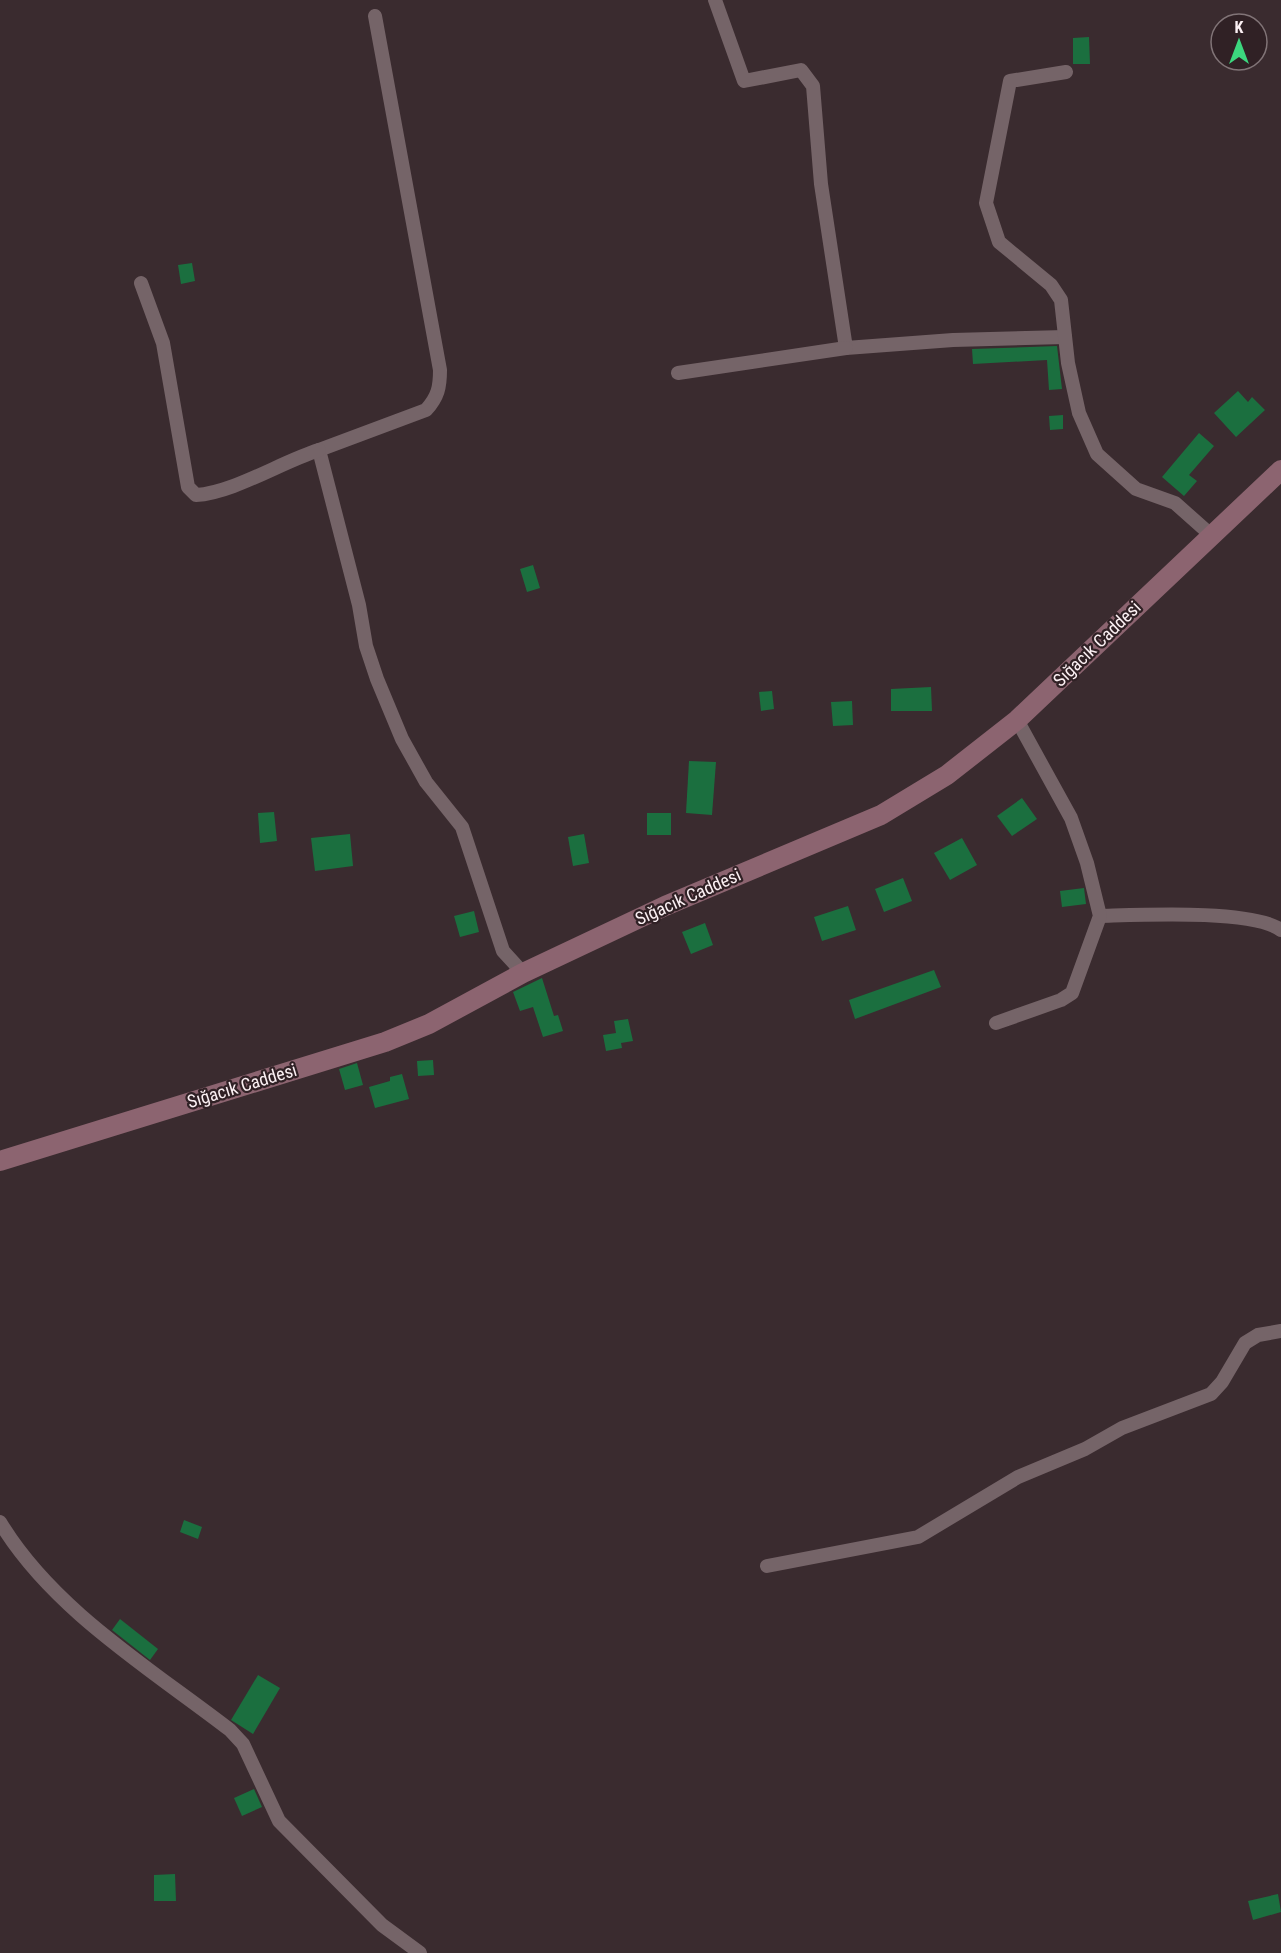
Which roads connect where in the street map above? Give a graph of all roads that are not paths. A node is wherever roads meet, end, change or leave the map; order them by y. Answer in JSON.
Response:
{"nodes":[{"id":1,"x":715,"y":0,"type":"edge"},
{"id":2,"x":375,"y":16,"type":"dead end"},
{"id":3,"x":1066,"y":72,"type":"dead end"},
{"id":4,"x":141,"y":283,"type":"dead end"},
{"id":5,"x":1065,"y":337,"type":"junction"},
{"id":6,"x":846,"y":348,"type":"junction"},
{"id":7,"x":678,"y":374,"type":"dead end"},
{"id":8,"x":319,"y":450,"type":"junction"},
{"id":9,"x":1281,"y":470,"type":"edge"},
{"id":10,"x":1211,"y":535,"type":"junction"},
{"id":11,"x":1017,"y":720,"type":"junction"},
{"id":12,"x":1100,"y":916,"type":"junction"},
{"id":13,"x":1281,"y":930,"type":"edge"},
{"id":14,"x":523,"y":973,"type":"junction"},
{"id":15,"x":996,"y":1023,"type":"dead end"},
{"id":16,"x":0,"y":1161,"type":"edge"},
{"id":17,"x":1281,"y":1331,"type":"edge"},
{"id":18,"x":0,"y":1522,"type":"edge"},
{"id":19,"x":767,"y":1566,"type":"dead end"},
{"id":20,"x":420,"y":1953,"type":"edge"}],
"edges":[{"from":1,"to":6,"type":"street"},
{"from":2,"to":8,"type":"street"},
{"from":3,"to":5,"type":"street"},
{"from":4,"to":8,"type":"street"},
{"from":5,"to":6,"type":"street"},
{"from":5,"to":10,"type":"street"},
{"from":6,"to":7,"type":"street"},
{"from":8,"to":14,"type":"street"},
{"from":9,"to":10,"type":"main road","name":"Sığacık Caddesi"},
{"from":10,"to":11,"type":"main road","name":"Sığacık Caddesi"},
{"from":11,"to":12,"type":"street"},
{"from":11,"to":14,"type":"main road","name":"Sığacık Caddesi"},
{"from":12,"to":13,"type":"street"},
{"from":12,"to":15,"type":"street"},
{"from":14,"to":16,"type":"main road","name":"Sığacık Caddesi"},
{"from":17,"to":19,"type":"street"},
{"from":18,"to":20,"type":"street"}]}
